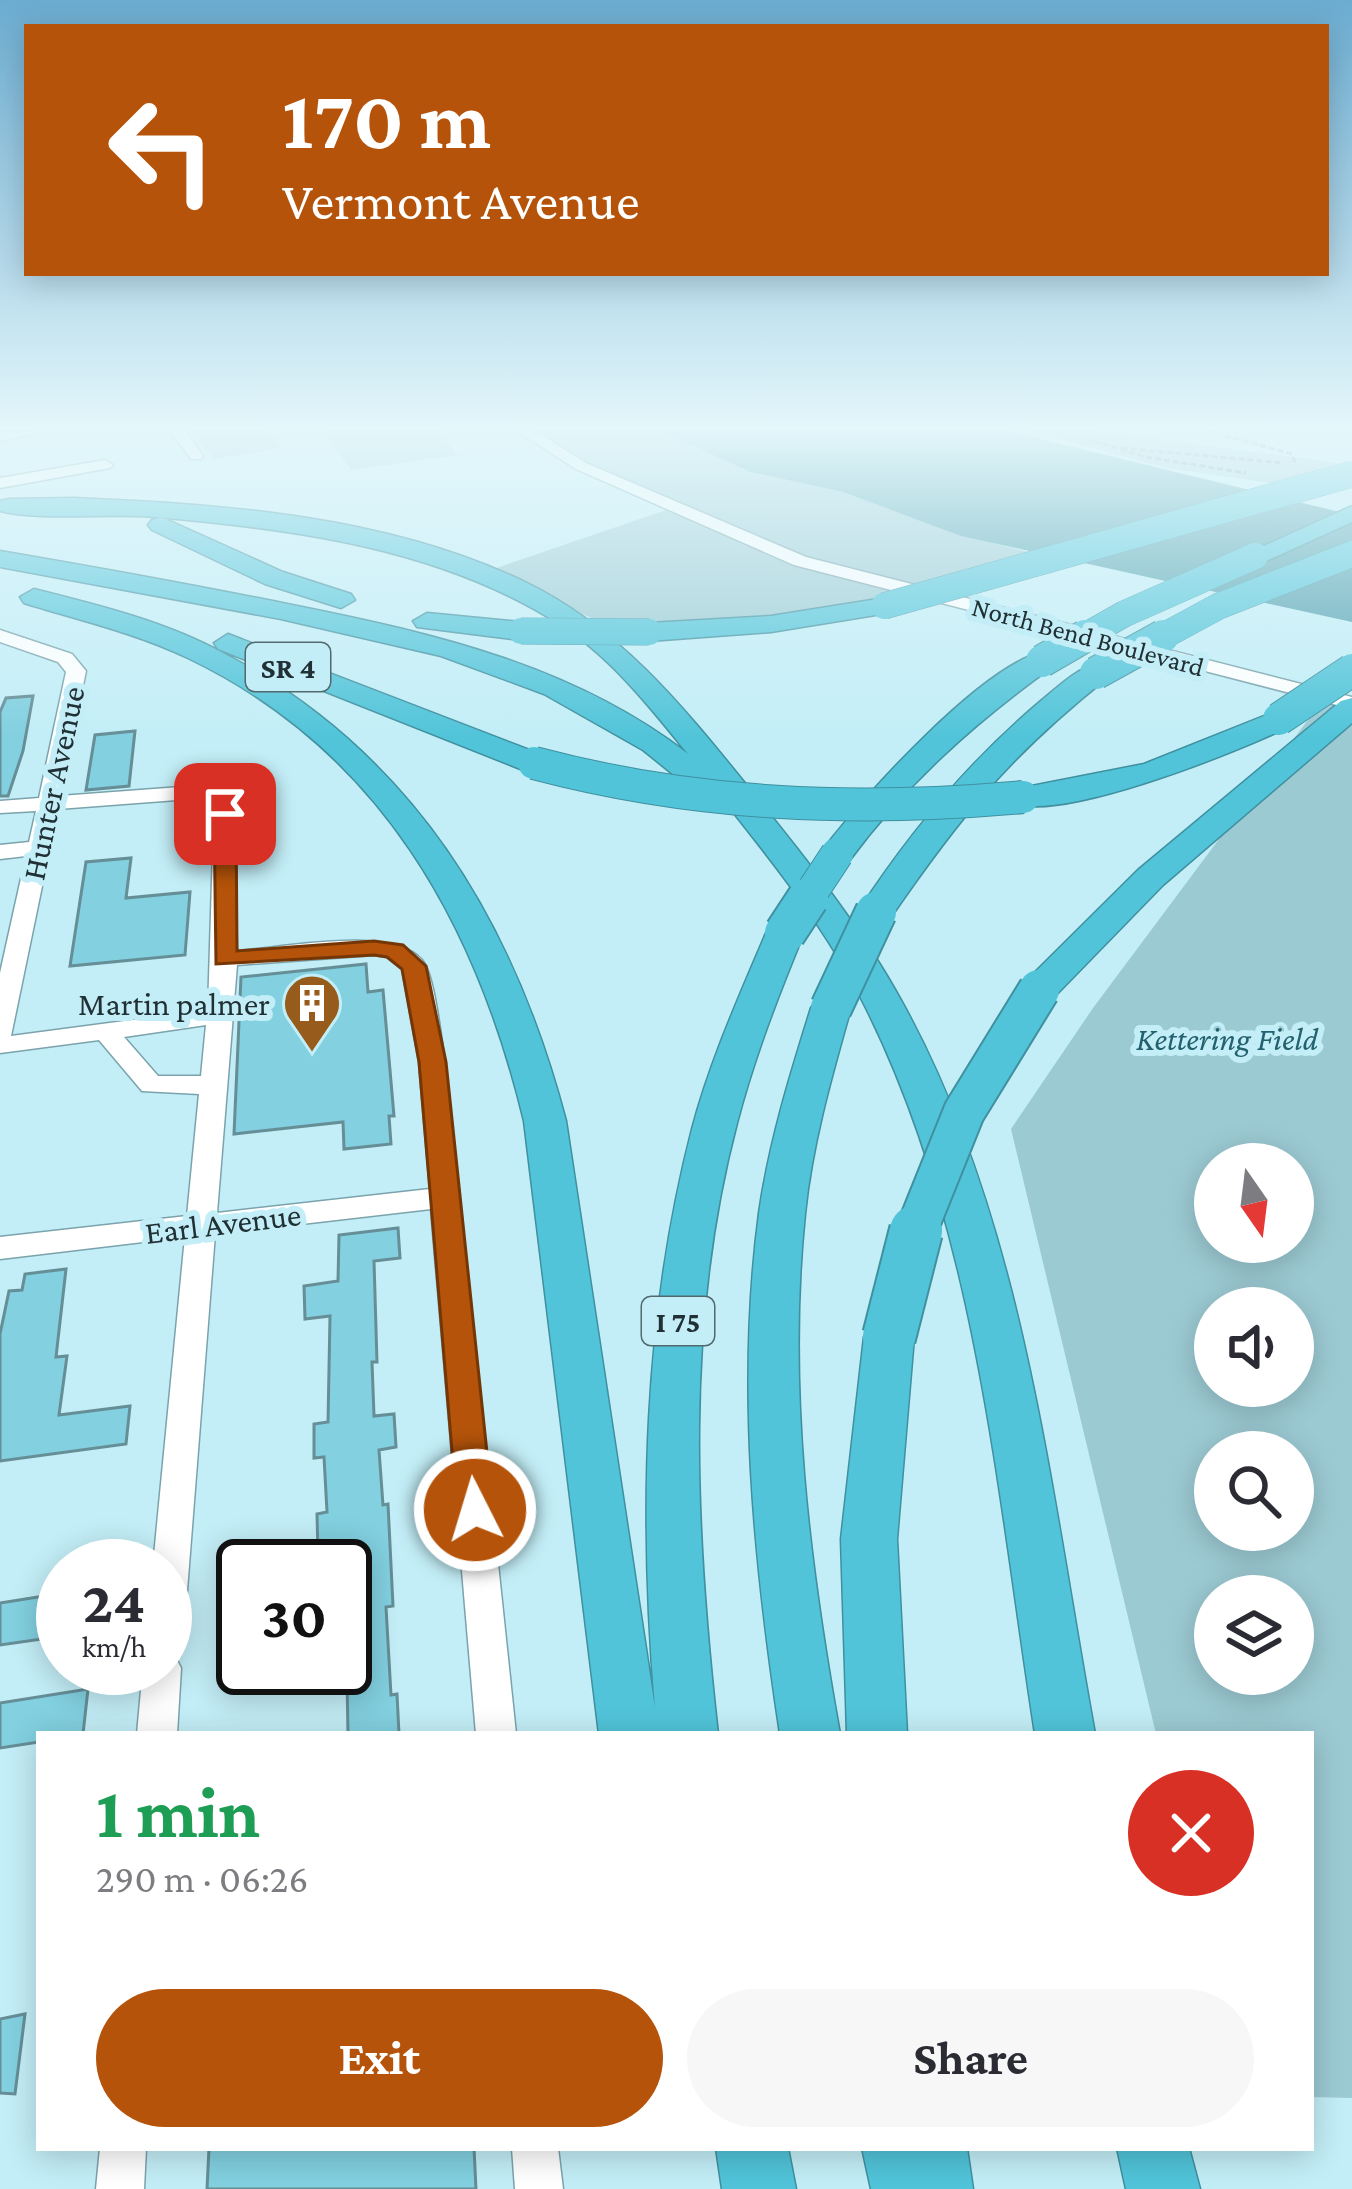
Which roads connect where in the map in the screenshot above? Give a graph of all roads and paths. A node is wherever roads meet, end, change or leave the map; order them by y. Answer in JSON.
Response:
{"nodes":[{"id":1,"x":184,"y":533,"type":"edge"},
{"id":2,"x":315,"y":533,"type":"edge"},
{"id":3,"x":732,"y":533,"type":"edge"},
{"id":4,"x":1142,"y":533,"type":"edge"},
{"id":5,"x":1307,"y":533,"type":"edge"},
{"id":6,"x":1322,"y":533,"type":"edge"},
{"id":7,"x":1352,"y":554,"type":"edge"},
{"id":8,"x":1255,"y":556,"type":"junction"},
{"id":9,"x":0,"y":558,"type":"edge"},
{"id":10,"x":0,"y":592,"type":"edge"},
{"id":11,"x":34,"y":597,"type":"junction"},
{"id":12,"x":382,"y":614,"type":"junction"},
{"id":13,"x":9,"y":639,"type":"edge"},
{"id":14,"x":1352,"y":670,"type":"edge"},
{"id":15,"x":1345,"y":703,"type":"edge"},
{"id":16,"x":49,"y":803,"type":"junction"},
{"id":17,"x":0,"y":807,"type":"edge"},
{"id":18,"x":39,"y":848,"type":"junction"},
{"id":19,"x":779,"y":849,"type":"junction"},
{"id":20,"x":0,"y":851,"type":"edge"},
{"id":21,"x":225,"y":959,"type":"junction"},
{"id":22,"x":219,"y":1016,"type":"junction"},
{"id":23,"x":105,"y":1031,"type":"junction"},
{"id":24,"x":0,"y":1032,"type":"edge"},
{"id":25,"x":0,"y":1045,"type":"edge"},
{"id":26,"x":212,"y":1084,"type":"junction"},
{"id":27,"x":445,"y":1197,"type":"junction"},
{"id":28,"x":197,"y":1226,"type":"junction"},
{"id":29,"x":0,"y":1249,"type":"edge"},
{"id":30,"x":172,"y":1539,"type":"edge"},
{"id":31,"x":160,"y":1695,"type":"edge"},
{"id":32,"x":157,"y":1731,"type":"edge"},
{"id":33,"x":496,"y":1731,"type":"edge"},
{"id":34,"x":629,"y":1731,"type":"edge"},
{"id":35,"x":688,"y":1731,"type":"edge"},
{"id":36,"x":810,"y":1731,"type":"edge"},
{"id":37,"x":877,"y":1731,"type":"edge"},
{"id":38,"x":1064,"y":1731,"type":"edge"},
{"id":39,"x":123,"y":2151,"type":"edge"},
{"id":40,"x":535,"y":2151,"type":"edge"},
{"id":41,"x":753,"y":2151,"type":"edge"},
{"id":42,"x":899,"y":2151,"type":"edge"},
{"id":43,"x":931,"y":2151,"type":"edge"},
{"id":44,"x":1155,"y":2151,"type":"edge"},
{"id":45,"x":120,"y":2189,"type":"edge"},
{"id":46,"x":539,"y":2189,"type":"edge"},
{"id":47,"x":759,"y":2189,"type":"edge"},
{"id":48,"x":908,"y":2189,"type":"edge"},
{"id":49,"x":936,"y":2189,"type":"edge"},
{"id":50,"x":1163,"y":2189,"type":"edge"}],
"edges":[{"from":1,"to":12,"type":"highway"},
{"from":2,"to":19,"type":"highway"},
{"from":3,"to":15,"type":"street","name":"North Bend Boulevard"},
{"from":4,"to":12,"type":"highway","number":"SR 4","bridge":true},
{"from":5,"to":8,"type":"highway"},
{"from":6,"to":8,"type":"highway","number":"I 75"},
{"from":7,"to":36,"type":"highway","bridge":true},
{"from":8,"to":35,"type":"highway","number":"I 75","bridge":true},
{"from":9,"to":12,"type":"highway","number":"SR 4"},
{"from":9,"to":19,"type":"highway"},
{"from":10,"to":11,"type":"highway","number":"SR 4"},
{"from":11,"to":14,"type":"highway","number":"SR 4","bridge":true},
{"from":11,"to":34,"type":"highway"},
{"from":13,"to":16,"type":"street","name":"Hunter Avenue"},
{"from":15,"to":37,"type":"highway","bridge":true},
{"from":16,"to":17,"type":"street"},
{"from":16,"to":18,"type":"street","name":"Hunter Avenue"},
{"from":16,"to":21,"type":"street"},
{"from":18,"to":20,"type":"street"},
{"from":18,"to":24,"type":"street","name":"Hunter Avenue"},
{"from":19,"to":38,"type":"highway"},
{"from":21,"to":22,"type":"street"},
{"from":21,"to":27,"type":"street"},
{"from":22,"to":23,"type":"street"},
{"from":22,"to":26,"type":"street"},
{"from":23,"to":25,"type":"street"},
{"from":23,"to":26,"type":"street"},
{"from":26,"to":28,"type":"street"},
{"from":27,"to":28,"type":"street","name":"Earl Avenue"},
{"from":27,"to":33,"type":"street"},
{"from":28,"to":29,"type":"street","name":"Earl Avenue"},
{"from":28,"to":30,"type":"street"},
{"from":31,"to":32,"type":"street"},
{"from":39,"to":45,"type":"street"},
{"from":40,"to":46,"type":"street"},
{"from":41,"to":47,"type":"highway"},
{"from":42,"to":48,"type":"highway"},
{"from":43,"to":49,"type":"highway"},
{"from":44,"to":50,"type":"highway"}]}
